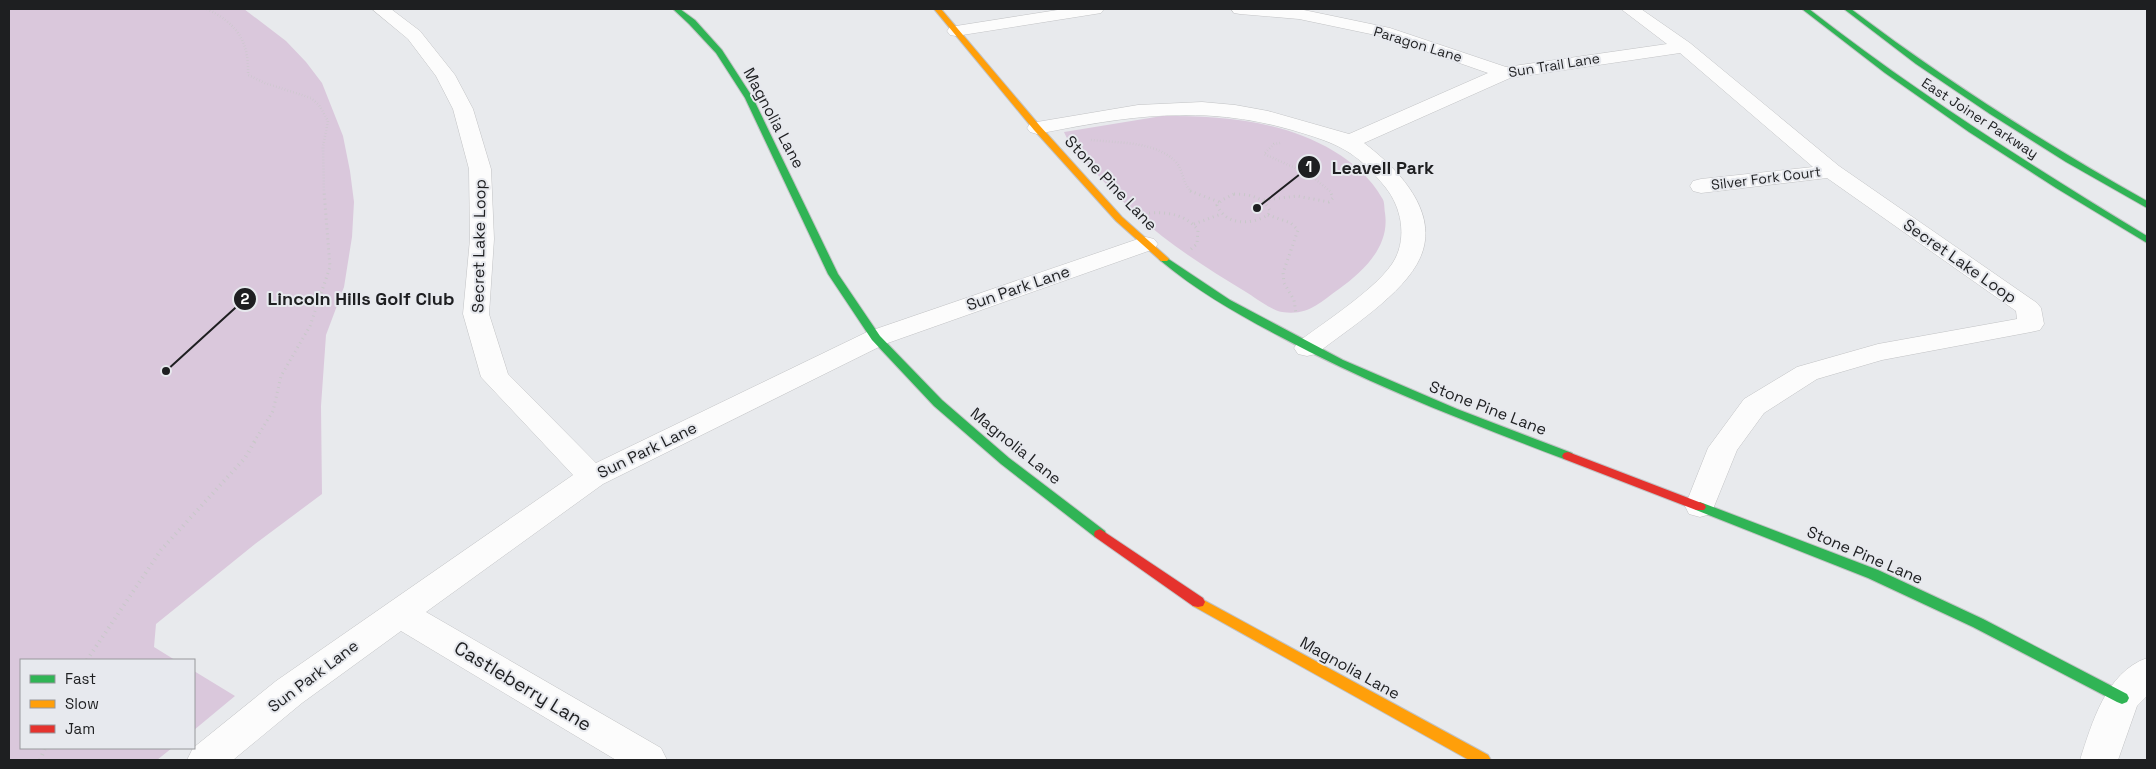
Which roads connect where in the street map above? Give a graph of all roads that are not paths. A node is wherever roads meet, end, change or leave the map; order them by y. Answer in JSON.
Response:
{"nodes":[{"id":1,"x":380,"y":9,"type":"edge"},
{"id":2,"x":676,"y":9,"type":"edge"},
{"id":3,"x":936,"y":9,"type":"edge"},
{"id":4,"x":1095,"y":9,"type":"edge"},
{"id":5,"x":1240,"y":9,"type":"edge"},
{"id":6,"x":1630,"y":9,"type":"edge"},
{"id":7,"x":1805,"y":9,"type":"edge"},
{"id":8,"x":1847,"y":9,"type":"edge"},
{"id":9,"x":956,"y":31,"type":"junction"},
{"id":10,"x":1684,"y":47,"type":"junction"},
{"id":11,"x":1505,"y":72,"type":"junction"},
{"id":12,"x":1037,"y":128,"type":"junction"},
{"id":13,"x":1348,"y":142,"type":"junction"},
{"id":14,"x":1831,"y":171,"type":"junction"},
{"id":15,"x":1701,"y":186,"type":"dead end"},
{"id":16,"x":2147,"y":206,"type":"edge"},
{"id":17,"x":2147,"y":240,"type":"edge"},
{"id":18,"x":1146,"y":244,"type":"junction"},
{"id":19,"x":876,"y":338,"type":"junction"},
{"id":20,"x":1307,"y":348,"type":"junction"},
{"id":21,"x":592,"y":477,"type":"junction"},
{"id":22,"x":1700,"y":506,"type":"junction"},
{"id":23,"x":399,"y":613,"type":"junction"},
{"id":24,"x":2135,"y":686,"type":"edge"},
{"id":25,"x":206,"y":760,"type":"edge"},
{"id":26,"x":648,"y":760,"type":"edge"},
{"id":27,"x":1483,"y":760,"type":"edge"},
{"id":28,"x":2098,"y":760,"type":"edge"}],
"edges":[{"from":1,"to":21,"type":"street","name":"Secret Lake Loop"},
{"from":2,"to":19,"type":"street","name":"Magnolia Lane"},
{"from":3,"to":9,"type":"street","name":"Stone Pine Lane"},
{"from":4,"to":9,"type":"street"},
{"from":5,"to":11,"type":"street","name":"Paragon Lane"},
{"from":6,"to":10,"type":"street","name":"Secret Lake Loop"},
{"from":7,"to":17,"type":"street","name":"East Joiner Parkway"},
{"from":8,"to":16,"type":"street","name":"East Joiner Parkway"},
{"from":9,"to":12,"type":"street","name":"Stone Pine Lane"},
{"from":10,"to":11,"type":"street","name":"Sun Trail Lane"},
{"from":10,"to":14,"type":"street","name":"Secret Lake Loop"},
{"from":11,"to":13,"type":"street","name":"Sun Trail Lane"},
{"from":12,"to":13,"type":"street"},
{"from":12,"to":18,"type":"street","name":"Stone Pine Lane"},
{"from":13,"to":20,"type":"street"},
{"from":14,"to":15,"type":"street","name":"Silver Fork Court"},
{"from":14,"to":22,"type":"street","name":"Secret Lake Loop"},
{"from":18,"to":19,"type":"street","name":"Sun Park Lane"},
{"from":18,"to":20,"type":"street","name":"Stone Pine Lane"},
{"from":19,"to":21,"type":"street","name":"Sun Park Lane"},
{"from":19,"to":27,"type":"street","name":"Magnolia Lane"},
{"from":20,"to":22,"type":"street","name":"Stone Pine Lane"},
{"from":21,"to":23,"type":"street","name":"Sun Park Lane"},
{"from":22,"to":24,"type":"street","name":"Stone Pine Lane"},
{"from":23,"to":25,"type":"street","name":"Sun Park Lane"},
{"from":23,"to":26,"type":"street","name":"Castleberry Lane"},
{"from":24,"to":28,"type":"street"}]}
